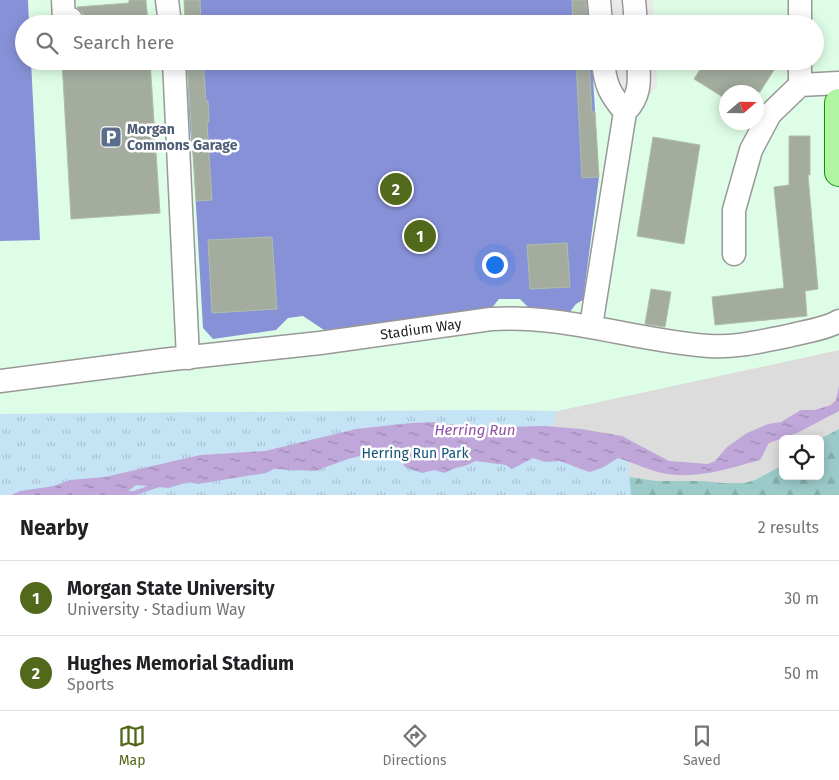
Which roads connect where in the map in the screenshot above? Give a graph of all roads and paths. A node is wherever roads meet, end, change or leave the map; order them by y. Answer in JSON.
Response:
{"nodes":[{"id":1,"x":167,"y":0,"type":"edge"},
{"id":2,"x":599,"y":0,"type":"edge"},
{"id":3,"x":634,"y":0,"type":"edge"},
{"id":4,"x":800,"y":0,"type":"edge"},
{"id":5,"x":169,"y":15,"type":"edge"},
{"id":6,"x":600,"y":15,"type":"edge"},
{"id":7,"x":635,"y":15,"type":"edge"},
{"id":8,"x":800,"y":15,"type":"edge"},
{"id":9,"x":174,"y":70,"type":"edge"},
{"id":10,"x":604,"y":70,"type":"edge"},
{"id":11,"x":639,"y":70,"type":"edge"},
{"id":12,"x":800,"y":70,"type":"edge"},
{"id":13,"x":839,"y":83,"type":"edge"},
{"id":14,"x":800,"y":85,"type":"junction"},
{"id":15,"x":839,"y":103,"type":"edge"},
{"id":16,"x":625,"y":112,"type":"junction"},
{"id":17,"x":839,"y":172,"type":"edge"},
{"id":18,"x":734,"y":254,"type":"dead end"},
{"id":19,"x":839,"y":321,"type":"edge"},
{"id":20,"x":591,"y":326,"type":"junction"},
{"id":21,"x":188,"y":358,"type":"junction"},
{"id":22,"x":0,"y":381,"type":"edge"}],
"edges":[{"from":1,"to":5,"type":"street"},
{"from":2,"to":6,"type":"street"},
{"from":3,"to":7,"type":"street"},
{"from":4,"to":8,"type":"street"},
{"from":9,"to":21,"type":"street"},
{"from":10,"to":16,"type":"street"},
{"from":11,"to":16,"type":"street"},
{"from":12,"to":14,"type":"street"},
{"from":13,"to":14,"type":"street"},
{"from":14,"to":18,"type":"street"},
{"from":15,"to":17,"type":"main road"},
{"from":16,"to":20,"type":"street"},
{"from":19,"to":20,"type":"street","name":"Stadium Way"},
{"from":20,"to":21,"type":"street","name":"Stadium Way"},
{"from":21,"to":22,"type":"street","name":"Stadium Way"}]}
